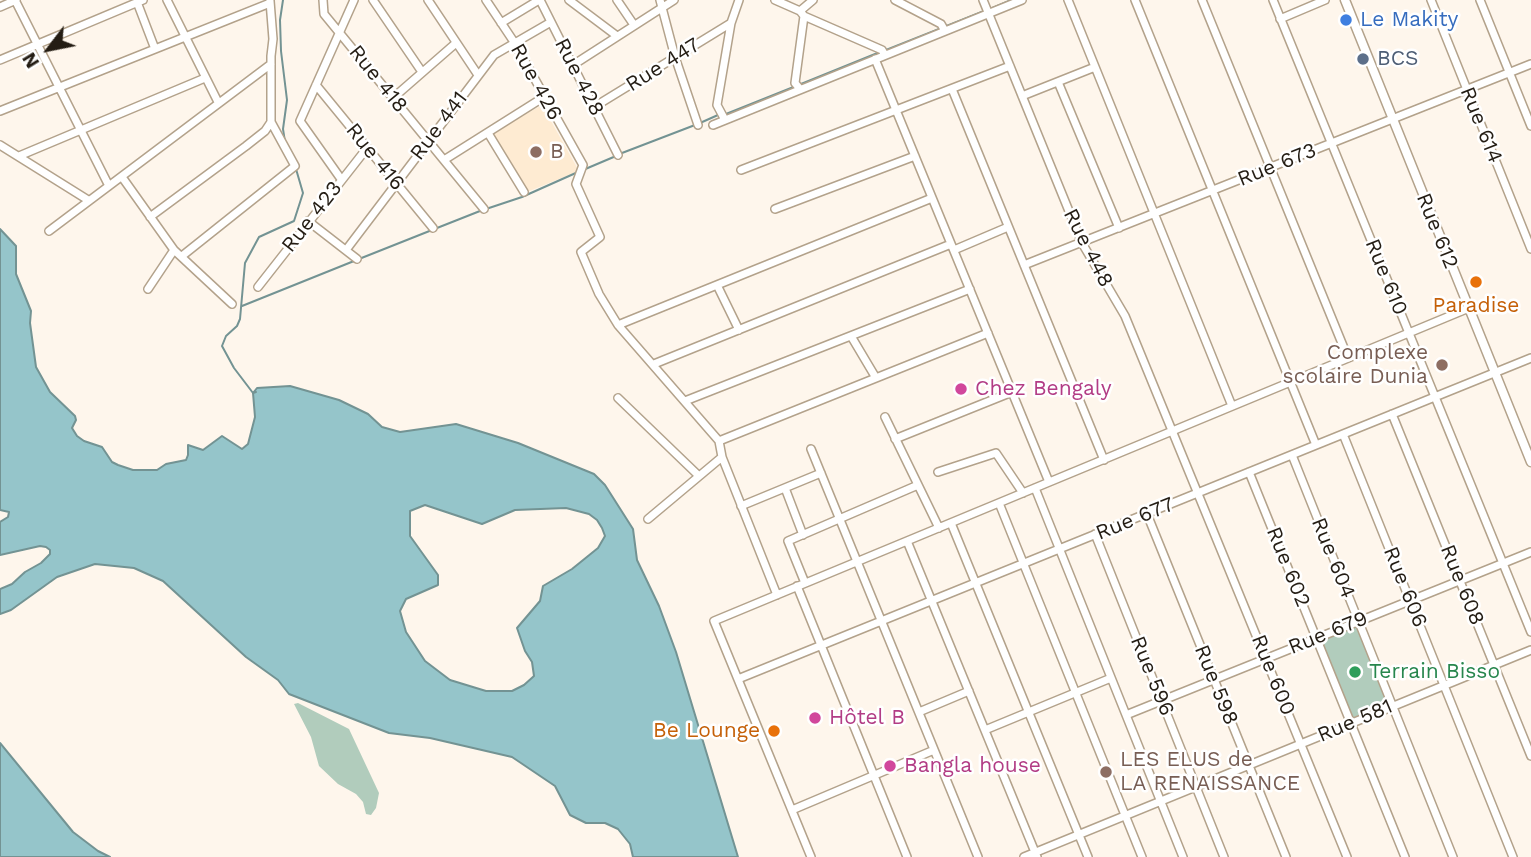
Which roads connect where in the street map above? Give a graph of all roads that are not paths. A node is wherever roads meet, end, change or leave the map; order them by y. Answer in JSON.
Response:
{"nodes":[{"id":1,"x":15,"y":0,"type":"edge"},
{"id":2,"x":167,"y":0,"type":"edge"},
{"id":3,"x":323,"y":0,"type":"edge"},
{"id":4,"x":354,"y":0,"type":"edge"},
{"id":5,"x":373,"y":0,"type":"edge"},
{"id":6,"x":428,"y":0,"type":"edge"},
{"id":7,"x":486,"y":0,"type":"edge"},
{"id":8,"x":540,"y":0,"type":"edge"},
{"id":9,"x":569,"y":0,"type":"edge"},
{"id":10,"x":617,"y":0,"type":"edge"},
{"id":11,"x":674,"y":0,"type":"edge"},
{"id":12,"x":739,"y":0,"type":"edge"},
{"id":13,"x":775,"y":0,"type":"edge"},
{"id":14,"x":813,"y":0,"type":"edge"},
{"id":15,"x":895,"y":0,"type":"edge"},
{"id":16,"x":983,"y":0,"type":"edge"},
{"id":17,"x":1023,"y":0,"type":"edge"},
{"id":18,"x":1068,"y":0,"type":"edge"},
{"id":19,"x":1135,"y":0,"type":"edge"},
{"id":20,"x":1202,"y":0,"type":"edge"},
{"id":21,"x":1273,"y":0,"type":"edge"},
{"id":22,"x":1325,"y":0,"type":"edge"},
{"id":23,"x":1345,"y":0,"type":"edge"},
{"id":24,"x":1431,"y":0,"type":"edge"},
{"id":25,"x":1480,"y":0,"type":"edge"},
{"id":26,"x":140,"y":1,"type":"edge"},
{"id":27,"x":270,"y":1,"type":"edge"},
{"id":28,"x":661,"y":4,"type":"edge"},
{"id":29,"x":0,"y":7,"type":"edge"},
{"id":30,"x":802,"y":14,"type":"junction"},
{"id":31,"x":989,"y":14,"type":"junction"},
{"id":32,"x":1280,"y":19,"type":"junction"},
{"id":33,"x":551,"y":22,"type":"junction"},
{"id":34,"x":501,"y":23,"type":"junction"},
{"id":35,"x":731,"y":23,"type":"junction"},
{"id":36,"x":634,"y":25,"type":"junction"},
{"id":37,"x":943,"y":28,"type":"junction"},
{"id":38,"x":340,"y":33,"type":"junction"},
{"id":39,"x":617,"y":36,"type":"junction"},
{"id":40,"x":185,"y":37,"type":"junction"},
{"id":41,"x":514,"y":42,"type":"junction"},
{"id":42,"x":456,"y":43,"type":"junction"},
{"id":43,"x":37,"y":44,"type":"junction"},
{"id":44,"x":155,"y":49,"type":"junction"},
{"id":45,"x":884,"y":53,"type":"junction"},
{"id":46,"x":675,"y":57,"type":"junction"},
{"id":47,"x":875,"y":59,"type":"junction"},
{"id":48,"x":0,"y":60,"type":"edge"},
{"id":49,"x":271,"y":64,"type":"junction"},
{"id":50,"x":1531,"y":64,"type":"edge"},
{"id":51,"x":573,"y":65,"type":"junction"},
{"id":52,"x":1010,"y":66,"type":"junction"},
{"id":53,"x":1095,"y":67,"type":"junction"},
{"id":54,"x":422,"y":72,"type":"junction"},
{"id":55,"x":1509,"y":73,"type":"junction"},
{"id":56,"x":478,"y":75,"type":"junction"},
{"id":57,"x":205,"y":78,"type":"junction"},
{"id":58,"x":1058,"y":82,"type":"junction"},
{"id":59,"x":316,"y":85,"type":"junction"},
{"id":60,"x":58,"y":87,"type":"junction"},
{"id":61,"x":800,"y":89,"type":"junction"},
{"id":62,"x":952,"y":89,"type":"junction"},
{"id":63,"x":1467,"y":90,"type":"junction"},
{"id":64,"x":1022,"y":96,"type":"junction"},
{"id":65,"x":544,"y":97,"type":"junction"},
{"id":66,"x":393,"y":98,"type":"junction"},
{"id":67,"x":218,"y":103,"type":"junction"},
{"id":68,"x":594,"y":107,"type":"junction"},
{"id":69,"x":896,"y":110,"type":"junction"},
{"id":70,"x":0,"y":111,"type":"edge"},
{"id":71,"x":725,"y":120,"type":"junction"},
{"id":72,"x":1391,"y":120,"type":"junction"},
{"id":73,"x":271,"y":122,"type":"junction"},
{"id":74,"x":698,"y":125,"type":"dead end"},
{"id":75,"x":713,"y":125,"type":"dead end"},
{"id":76,"x":1531,"y":126,"type":"edge"},
{"id":77,"x":81,"y":132,"type":"junction"},
{"id":78,"x":488,"y":132,"type":"junction"},
{"id":79,"x":428,"y":141,"type":"junction"},
{"id":80,"x":1331,"y":143,"type":"junction"},
{"id":81,"x":0,"y":145,"type":"edge"},
{"id":82,"x":367,"y":148,"type":"junction"},
{"id":83,"x":618,"y":155,"type":"dead end"},
{"id":84,"x":19,"y":156,"type":"junction"},
{"id":85,"x":915,"y":156,"type":"junction"},
{"id":86,"x":444,"y":160,"type":"junction"},
{"id":87,"x":1270,"y":168,"type":"junction"},
{"id":88,"x":741,"y":170,"type":"dead end"},
{"id":89,"x":122,"y":177,"type":"junction"},
{"id":90,"x":341,"y":179,"type":"junction"},
{"id":91,"x":396,"y":183,"type":"junction"},
{"id":92,"x":109,"y":186,"type":"junction"},
{"id":93,"x":1212,"y":191,"type":"junction"},
{"id":94,"x":524,"y":192,"type":"dead end"},
{"id":95,"x":932,"y":198,"type":"junction"},
{"id":96,"x":88,"y":200,"type":"junction"},
{"id":97,"x":484,"y":209,"type":"dead end"},
{"id":98,"x":775,"y":209,"type":"dead end"},
{"id":99,"x":1154,"y":214,"type":"junction"},
{"id":100,"x":150,"y":216,"type":"junction"},
{"id":101,"x":308,"y":221,"type":"junction"},
{"id":102,"x":1008,"y":227,"type":"junction"},
{"id":103,"x":433,"y":228,"type":"dead end"},
{"id":104,"x":1119,"y":228,"type":"junction"},
{"id":105,"x":49,"y":231,"type":"dead end"},
{"id":106,"x":1082,"y":243,"type":"junction"},
{"id":107,"x":952,"y":247,"type":"junction"},
{"id":108,"x":1531,"y":249,"type":"edge"},
{"id":109,"x":174,"y":250,"type":"junction"},
{"id":110,"x":346,"y":250,"type":"junction"},
{"id":111,"x":182,"y":256,"type":"junction"},
{"id":112,"x":357,"y":259,"type":"dead end"},
{"id":113,"x":1024,"y":265,"type":"junction"},
{"id":114,"x":717,"y":285,"type":"junction"},
{"id":115,"x":258,"y":287,"type":"dead end"},
{"id":116,"x":148,"y":289,"type":"dead end"},
{"id":117,"x":970,"y":289,"type":"junction"},
{"id":118,"x":232,"y":304,"type":"dead end"},
{"id":119,"x":1469,"y":308,"type":"junction"},
{"id":120,"x":618,"y":325,"type":"junction"},
{"id":121,"x":739,"y":330,"type":"junction"},
{"id":122,"x":988,"y":333,"type":"junction"},
{"id":123,"x":1409,"y":333,"type":"junction"},
{"id":124,"x":851,"y":336,"type":"junction"},
{"id":125,"x":1348,"y":358,"type":"junction"},
{"id":126,"x":1531,"y":358,"type":"edge"},
{"id":127,"x":654,"y":364,"type":"junction"},
{"id":128,"x":1495,"y":373,"type":"junction"},
{"id":129,"x":876,"y":378,"type":"junction"},
{"id":130,"x":1290,"y":382,"type":"junction"},
{"id":131,"x":1012,"y":391,"type":"junction"},
{"id":132,"x":1435,"y":397,"type":"junction"},
{"id":133,"x":618,"y":398,"type":"dead end"},
{"id":134,"x":685,"y":401,"type":"junction"},
{"id":135,"x":1232,"y":406,"type":"junction"},
{"id":136,"x":1392,"y":414,"type":"junction"},
{"id":137,"x":885,"y":416,"type":"dead end"},
{"id":138,"x":1173,"y":431,"type":"junction"},
{"id":139,"x":1343,"y":434,"type":"junction"},
{"id":140,"x":895,"y":439,"type":"junction"},
{"id":141,"x":719,"y":441,"type":"junction"},
{"id":142,"x":1316,"y":445,"type":"junction"},
{"id":143,"x":811,"y":449,"type":"dead end"},
{"id":144,"x":1292,"y":455,"type":"junction"},
{"id":145,"x":722,"y":457,"type":"junction"},
{"id":146,"x":1104,"y":460,"type":"junction"},
{"id":147,"x":1531,"y":462,"type":"edge"},
{"id":148,"x":938,"y":472,"type":"dead end"},
{"id":149,"x":1249,"y":472,"type":"junction"},
{"id":150,"x":821,"y":473,"type":"junction"},
{"id":151,"x":699,"y":476,"type":"junction"},
{"id":152,"x":1049,"y":482,"type":"junction"},
{"id":153,"x":918,"y":485,"type":"junction"},
{"id":154,"x":785,"y":488,"type":"junction"},
{"id":155,"x":1035,"y":488,"type":"junction"},
{"id":156,"x":1023,"y":493,"type":"junction"},
{"id":157,"x":1199,"y":493,"type":"junction"},
{"id":158,"x":999,"y":503,"type":"junction"},
{"id":159,"x":741,"y":506,"type":"junction"},
{"id":160,"x":1147,"y":514,"type":"junction"},
{"id":161,"x":648,"y":519,"type":"dead end"},
{"id":162,"x":839,"y":519,"type":"junction"},
{"id":163,"x":951,"y":523,"type":"junction"},
{"id":164,"x":939,"y":528,"type":"junction"},
{"id":165,"x":1096,"y":534,"type":"junction"},
{"id":166,"x":803,"y":535,"type":"junction"},
{"id":167,"x":908,"y":541,"type":"junction"},
{"id":168,"x":1059,"y":549,"type":"junction"},
{"id":169,"x":1531,"y":552,"type":"edge"},
{"id":170,"x":857,"y":562,"type":"junction"},
{"id":171,"x":1024,"y":563,"type":"junction"},
{"id":172,"x":1503,"y":563,"type":"junction"},
{"id":173,"x":1460,"y":581,"type":"junction"},
{"id":174,"x":975,"y":583,"type":"junction"},
{"id":175,"x":802,"y":585,"type":"junction"},
{"id":176,"x":777,"y":595,"type":"junction"},
{"id":177,"x":932,"y":600,"type":"junction"},
{"id":178,"x":1410,"y":601,"type":"junction"},
{"id":179,"x":881,"y":621,"type":"junction"},
{"id":180,"x":1358,"y":621,"type":"junction"},
{"id":181,"x":1531,"y":632,"type":"edge"},
{"id":182,"x":1316,"y":638,"type":"junction"},
{"id":183,"x":821,"y":645,"type":"junction"},
{"id":184,"x":1531,"y":650,"type":"edge"},
{"id":185,"x":1267,"y":658,"type":"junction"},
{"id":186,"x":1494,"y":665,"type":"junction"},
{"id":187,"x":1111,"y":678,"type":"junction"},
{"id":188,"x":738,"y":679,"type":"junction"},
{"id":189,"x":1214,"y":679,"type":"junction"},
{"id":190,"x":1444,"y":685,"type":"junction"},
{"id":191,"x":969,"y":691,"type":"junction"},
{"id":192,"x":1076,"y":692,"type":"junction"},
{"id":193,"x":1161,"y":701,"type":"junction"},
{"id":194,"x":1392,"y":706,"type":"junction"},
{"id":195,"x":919,"y":712,"type":"junction"},
{"id":196,"x":1028,"y":712,"type":"junction"},
{"id":197,"x":1126,"y":715,"type":"junction"},
{"id":198,"x":1351,"y":724,"type":"junction"},
{"id":199,"x":985,"y":730,"type":"junction"},
{"id":200,"x":1301,"y":744,"type":"junction"},
{"id":201,"x":934,"y":750,"type":"junction"},
{"id":202,"x":1531,"y":756,"type":"edge"},
{"id":203,"x":1249,"y":765,"type":"junction"},
{"id":204,"x":874,"y":776,"type":"junction"},
{"id":205,"x":1196,"y":787,"type":"junction"},
{"id":206,"x":1161,"y":801,"type":"junction"},
{"id":207,"x":792,"y":810,"type":"junction"},
{"id":208,"x":1126,"y":816,"type":"junction"},
{"id":209,"x":1079,"y":835,"type":"junction"},
{"id":210,"x":1036,"y":855,"type":"edge"},
{"id":211,"x":811,"y":857,"type":"edge"},
{"id":212,"x":907,"y":857,"type":"edge"},
{"id":213,"x":978,"y":857,"type":"edge"},
{"id":214,"x":1024,"y":857,"type":"edge"},
{"id":215,"x":1088,"y":857,"type":"edge"},
{"id":216,"x":1142,"y":857,"type":"edge"},
{"id":217,"x":1183,"y":857,"type":"edge"},
{"id":218,"x":1224,"y":857,"type":"edge"},
{"id":219,"x":1286,"y":857,"type":"edge"},
{"id":220,"x":1347,"y":857,"type":"edge"},
{"id":221,"x":1405,"y":857,"type":"edge"},
{"id":222,"x":1452,"y":857,"type":"edge"},
{"id":223,"x":1513,"y":857,"type":"edge"}],
"edges":[{"from":1,"to":29,"type":"street"},
{"from":1,"to":43,"type":"street"},
{"from":2,"to":40,"type":"street"},
{"from":3,"to":38,"type":"street","name":"Rue 418"},
{"from":4,"to":38,"type":"street"},
{"from":5,"to":54,"type":"street"},
{"from":6,"to":42,"type":"street"},
{"from":7,"to":34,"type":"street","name":"Rue 426"},
{"from":8,"to":33,"type":"street","name":"Rue 428"},
{"from":8,"to":34,"type":"street"},
{"from":9,"to":39,"type":"street"},
{"from":10,"to":36,"type":"street"},
{"from":11,"to":28,"type":"street"},
{"from":12,"to":35,"type":"street"},
{"from":13,"to":30,"type":"street"},
{"from":14,"to":30,"type":"street"},
{"from":15,"to":37,"type":"street"},
{"from":16,"to":31,"type":"street","name":"Rue 448"},
{"from":17,"to":31,"type":"street"},
{"from":18,"to":53,"type":"street"},
{"from":19,"to":93,"type":"street"},
{"from":20,"to":87,"type":"street"},
{"from":21,"to":32,"type":"street","name":"Rue 610"},
{"from":22,"to":32,"type":"street"},
{"from":23,"to":72,"type":"street","name":"Rue 612"},
{"from":24,"to":63,"type":"street","name":"Rue 614"},
{"from":25,"to":55,"type":"street"},
{"from":26,"to":43,"type":"street"},
{"from":26,"to":44,"type":"street"},
{"from":27,"to":40,"type":"street"},
{"from":27,"to":49,"type":"street"},
{"from":28,"to":36,"type":"street"},
{"from":28,"to":46,"type":"street"},
{"from":30,"to":45,"type":"street"},
{"from":30,"to":61,"type":"street"},
{"from":31,"to":37,"type":"street"},
{"from":31,"to":52,"type":"street","name":"Rue 448"},
{"from":32,"to":80,"type":"street","name":"Rue 610"},
{"from":33,"to":41,"type":"street","name":"Rue 441"},
{"from":33,"to":51,"type":"street","name":"Rue 428"},
{"from":34,"to":41,"type":"street","name":"Rue 426"},
{"from":35,"to":46,"type":"street","name":"Rue 447"},
{"from":35,"to":71,"type":"street"},
{"from":36,"to":39,"type":"street"},
{"from":37,"to":45,"type":"street"},
{"from":38,"to":59,"type":"street"},
{"from":38,"to":66,"type":"street","name":"Rue 418"},
{"from":39,"to":51,"type":"street"},
{"from":40,"to":44,"type":"street"},
{"from":40,"to":57,"type":"street"},
{"from":41,"to":56,"type":"street","name":"Rue 441"},
{"from":41,"to":65,"type":"street","name":"Rue 426"},
{"from":42,"to":54,"type":"street"},
{"from":42,"to":56,"type":"street"},
{"from":43,"to":48,"type":"street"},
{"from":43,"to":60,"type":"street"},
{"from":44,"to":60,"type":"street"},
{"from":45,"to":47,"type":"street"},
{"from":46,"to":68,"type":"street","name":"Rue 447"},
{"from":46,"to":74,"type":"street"},
{"from":47,"to":61,"type":"street"},
{"from":47,"to":69,"type":"street"},
{"from":49,"to":67,"type":"street"},
{"from":49,"to":73,"type":"street"},
{"from":50,"to":55,"type":"street","name":"Rue 673"},
{"from":51,"to":68,"type":"street","name":"Rue 428"},
{"from":52,"to":62,"type":"street"},
{"from":52,"to":64,"type":"street","name":"Rue 448"},
{"from":53,"to":58,"type":"street"},
{"from":53,"to":99,"type":"street"},
{"from":54,"to":66,"type":"street"},
{"from":55,"to":63,"type":"street","name":"Rue 673"},
{"from":55,"to":76,"type":"street"},
{"from":56,"to":79,"type":"street","name":"Rue 441"},
{"from":57,"to":67,"type":"street"},
{"from":57,"to":77,"type":"street"},
{"from":58,"to":64,"type":"street"},
{"from":58,"to":104,"type":"street"},
{"from":59,"to":82,"type":"street","name":"Rue 416"},
{"from":59,"to":90,"type":"street"},
{"from":60,"to":70,"type":"street"},
{"from":60,"to":77,"type":"street"},
{"from":61,"to":71,"type":"street"},
{"from":62,"to":69,"type":"street"},
{"from":62,"to":102,"type":"street"},
{"from":63,"to":72,"type":"street","name":"Rue 673"},
{"from":63,"to":108,"type":"street","name":"Rue 614"},
{"from":64,"to":106,"type":"street","name":"Rue 448"},
{"from":65,"to":78,"type":"street"},
{"from":65,"to":120,"type":"street","name":"Rue 426"},
{"from":66,"to":79,"type":"street","name":"Rue 418"},
{"from":67,"to":89,"type":"street"},
{"from":68,"to":83,"type":"street","name":"Rue 428"},
{"from":69,"to":85,"type":"street"},
{"from":69,"to":88,"type":"street"},
{"from":71,"to":75,"type":"street"},
{"from":72,"to":80,"type":"street","name":"Rue 673"},
{"from":72,"to":119,"type":"street","name":"Rue 612"},
{"from":73,"to":100,"type":"street"},
{"from":73,"to":111,"type":"street"},
{"from":77,"to":84,"type":"street"},
{"from":77,"to":92,"type":"street"},
{"from":78,"to":86,"type":"street"},
{"from":78,"to":94,"type":"street"},
{"from":79,"to":86,"type":"street","name":"Rue 418"},
{"from":79,"to":91,"type":"street","name":"Rue 441"},
{"from":80,"to":87,"type":"street","name":"Rue 673"},
{"from":80,"to":123,"type":"street","name":"Rue 610"},
{"from":81,"to":84,"type":"street"},
{"from":82,"to":90,"type":"street","name":"Rue 423"},
{"from":82,"to":91,"type":"street","name":"Rue 416"},
{"from":84,"to":96,"type":"street"},
{"from":85,"to":95,"type":"street"},
{"from":85,"to":98,"type":"street"},
{"from":86,"to":97,"type":"street","name":"Rue 418"},
{"from":87,"to":93,"type":"street","name":"Rue 673"},
{"from":87,"to":125,"type":"street"},
{"from":89,"to":92,"type":"street"},
{"from":89,"to":100,"type":"street"},
{"from":90,"to":101,"type":"street","name":"Rue 423"},
{"from":91,"to":103,"type":"street","name":"Rue 416"},
{"from":91,"to":110,"type":"street","name":"Rue 441"},
{"from":92,"to":96,"type":"street"},
{"from":93,"to":99,"type":"street","name":"Rue 673"},
{"from":93,"to":130,"type":"street"},
{"from":95,"to":107,"type":"street"},
{"from":95,"to":114,"type":"street"},
{"from":96,"to":105,"type":"street"},
{"from":99,"to":104,"type":"street","name":"Rue 673"},
{"from":99,"to":135,"type":"street"},
{"from":100,"to":109,"type":"street"},
{"from":101,"to":110,"type":"street"},
{"from":101,"to":115,"type":"street","name":"Rue 423"},
{"from":102,"to":107,"type":"street"},
{"from":102,"to":113,"type":"street"},
{"from":104,"to":106,"type":"street","name":"Rue 673"},
{"from":106,"to":113,"type":"street","name":"Rue 673"},
{"from":106,"to":138,"type":"street","name":"Rue 448"},
{"from":107,"to":117,"type":"street"},
{"from":107,"to":121,"type":"street"},
{"from":109,"to":111,"type":"street"},
{"from":109,"to":116,"type":"street"},
{"from":110,"to":112,"type":"street"},
{"from":111,"to":118,"type":"street"},
{"from":113,"to":146,"type":"street"},
{"from":114,"to":120,"type":"street"},
{"from":114,"to":121,"type":"street"},
{"from":117,"to":122,"type":"street"},
{"from":117,"to":124,"type":"street"},
{"from":119,"to":123,"type":"street"},
{"from":119,"to":128,"type":"street","name":"Rue 612"},
{"from":120,"to":127,"type":"street"},
{"from":121,"to":127,"type":"street"},
{"from":122,"to":129,"type":"street"},
{"from":122,"to":131,"type":"street"},
{"from":123,"to":125,"type":"street"},
{"from":123,"to":132,"type":"street","name":"Rue 610"},
{"from":124,"to":129,"type":"street"},
{"from":124,"to":134,"type":"street"},
{"from":125,"to":130,"type":"street"},
{"from":126,"to":128,"type":"street","name":"Rue 677"},
{"from":127,"to":134,"type":"street"},
{"from":128,"to":132,"type":"street","name":"Rue 677"},
{"from":128,"to":147,"type":"street","name":"Rue 612"},
{"from":129,"to":141,"type":"street"},
{"from":130,"to":135,"type":"street"},
{"from":130,"to":142,"type":"street"},
{"from":131,"to":140,"type":"street"},
{"from":131,"to":152,"type":"street"},
{"from":132,"to":136,"type":"street","name":"Rue 677"},
{"from":132,"to":172,"type":"street","name":"Rue 610"},
{"from":133,"to":151,"type":"street"},
{"from":134,"to":141,"type":"street"},
{"from":135,"to":138,"type":"street"},
{"from":136,"to":139,"type":"street","name":"Rue 677"},
{"from":136,"to":173,"type":"street","name":"Rue 608"},
{"from":137,"to":140,"type":"street"},
{"from":138,"to":146,"type":"street"},
{"from":138,"to":157,"type":"street","name":"Rue 448"},
{"from":139,"to":142,"type":"street","name":"Rue 677"},
{"from":139,"to":178,"type":"street","name":"Rue 606"},
{"from":140,"to":153,"type":"street"},
{"from":141,"to":145,"type":"street"},
{"from":142,"to":144,"type":"street","name":"Rue 677"},
{"from":143,"to":150,"type":"street"},
{"from":144,"to":149,"type":"street","name":"Rue 677"},
{"from":144,"to":180,"type":"street","name":"Rue 604"},
{"from":145,"to":151,"type":"street"},
{"from":145,"to":159,"type":"street"},
{"from":146,"to":152,"type":"street"},
{"from":148,"to":156,"type":"street"},
{"from":149,"to":157,"type":"street","name":"Rue 677"},
{"from":149,"to":182,"type":"street","name":"Rue 602"},
{"from":150,"to":154,"type":"street"},
{"from":150,"to":162,"type":"street"},
{"from":151,"to":161,"type":"street"},
{"from":152,"to":155,"type":"street"},
{"from":153,"to":162,"type":"street"},
{"from":153,"to":164,"type":"street"},
{"from":154,"to":159,"type":"street"},
{"from":154,"to":166,"type":"street"},
{"from":155,"to":156,"type":"street"},
{"from":155,"to":168,"type":"street"},
{"from":156,"to":158,"type":"street"},
{"from":157,"to":160,"type":"street","name":"Rue 677"},
{"from":157,"to":185,"type":"street","name":"Rue 600"},
{"from":158,"to":163,"type":"street"},
{"from":158,"to":171,"type":"street"},
{"from":159,"to":176,"type":"street"},
{"from":160,"to":165,"type":"street","name":"Rue 677"},
{"from":160,"to":189,"type":"street","name":"Rue 598"},
{"from":162,"to":166,"type":"street"},
{"from":162,"to":170,"type":"street"},
{"from":163,"to":164,"type":"street"},
{"from":163,"to":174,"type":"street"},
{"from":164,"to":167,"type":"street"},
{"from":165,"to":168,"type":"street","name":"Rue 677"},
{"from":165,"to":193,"type":"street","name":"Rue 596"},
{"from":166,"to":175,"type":"street"},
{"from":167,"to":170,"type":"street"},
{"from":167,"to":177,"type":"street"},
{"from":168,"to":171,"type":"street","name":"Rue 677"},
{"from":168,"to":187,"type":"street"},
{"from":169,"to":172,"type":"street","name":"Rue 679"},
{"from":170,"to":175,"type":"street"},
{"from":170,"to":179,"type":"street"},
{"from":171,"to":174,"type":"street","name":"Rue 677"},
{"from":171,"to":192,"type":"street"},
{"from":172,"to":173,"type":"street","name":"Rue 679"},
{"from":172,"to":181,"type":"street","name":"Rue 610"},
{"from":173,"to":178,"type":"street","name":"Rue 679"},
{"from":173,"to":186,"type":"street","name":"Rue 608"},
{"from":174,"to":177,"type":"street","name":"Rue 677"},
{"from":174,"to":196,"type":"street"},
{"from":175,"to":176,"type":"street"},
{"from":175,"to":183,"type":"street"},
{"from":176,"to":188,"type":"street"},
{"from":177,"to":179,"type":"street","name":"Rue 677"},
{"from":177,"to":191,"type":"street"},
{"from":178,"to":180,"type":"street","name":"Rue 679"},
{"from":178,"to":190,"type":"street","name":"Rue 606"},
{"from":179,"to":183,"type":"street","name":"Rue 677"},
{"from":179,"to":195,"type":"street"},
{"from":180,"to":182,"type":"street","name":"Rue 679"},
{"from":180,"to":194,"type":"street","name":"Rue 604"},
{"from":182,"to":185,"type":"street","name":"Rue 679"},
{"from":182,"to":198,"type":"street","name":"Rue 602"},
{"from":183,"to":188,"type":"street","name":"Rue 677"},
{"from":183,"to":204,"type":"street"},
{"from":184,"to":186,"type":"street","name":"Rue 581"},
{"from":185,"to":189,"type":"street","name":"Rue 679"},
{"from":185,"to":200,"type":"street","name":"Rue 600"},
{"from":186,"to":190,"type":"street","name":"Rue 581"},
{"from":186,"to":202,"type":"street","name":"Rue 608"},
{"from":187,"to":192,"type":"street"},
{"from":187,"to":197,"type":"street"},
{"from":188,"to":207,"type":"street"},
{"from":189,"to":193,"type":"street","name":"Rue 679"},
{"from":189,"to":203,"type":"street","name":"Rue 598"},
{"from":190,"to":194,"type":"street","name":"Rue 581"},
{"from":190,"to":223,"type":"street","name":"Rue 606"},
{"from":191,"to":195,"type":"street"},
{"from":191,"to":199,"type":"street"},
{"from":192,"to":196,"type":"street"},
{"from":192,"to":208,"type":"street"},
{"from":193,"to":197,"type":"street","name":"Rue 679"},
{"from":193,"to":205,"type":"street","name":"Rue 596"},
{"from":194,"to":198,"type":"street","name":"Rue 581"},
{"from":194,"to":222,"type":"street","name":"Rue 604"},
{"from":195,"to":201,"type":"street"},
{"from":196,"to":199,"type":"street"},
{"from":196,"to":209,"type":"street"},
{"from":197,"to":206,"type":"street"},
{"from":198,"to":200,"type":"street","name":"Rue 581"},
{"from":198,"to":221,"type":"street","name":"Rue 602"},
{"from":199,"to":210,"type":"street"},
{"from":200,"to":203,"type":"street","name":"Rue 581"},
{"from":200,"to":220,"type":"street","name":"Rue 600"},
{"from":201,"to":204,"type":"street"},
{"from":201,"to":213,"type":"street"},
{"from":203,"to":205,"type":"street","name":"Rue 581"},
{"from":203,"to":219,"type":"street","name":"Rue 598"},
{"from":204,"to":207,"type":"street"},
{"from":204,"to":212,"type":"street"},
{"from":205,"to":206,"type":"street","name":"Rue 581"},
{"from":205,"to":218,"type":"street","name":"Rue 596"},
{"from":206,"to":208,"type":"street","name":"Rue 581"},
{"from":206,"to":217,"type":"street"},
{"from":207,"to":211,"type":"street"},
{"from":208,"to":209,"type":"street","name":"Rue 581"},
{"from":208,"to":216,"type":"street"},
{"from":209,"to":210,"type":"street","name":"Rue 581"},
{"from":209,"to":215,"type":"street"},
{"from":210,"to":214,"type":"street","name":"Rue 581"}]}
